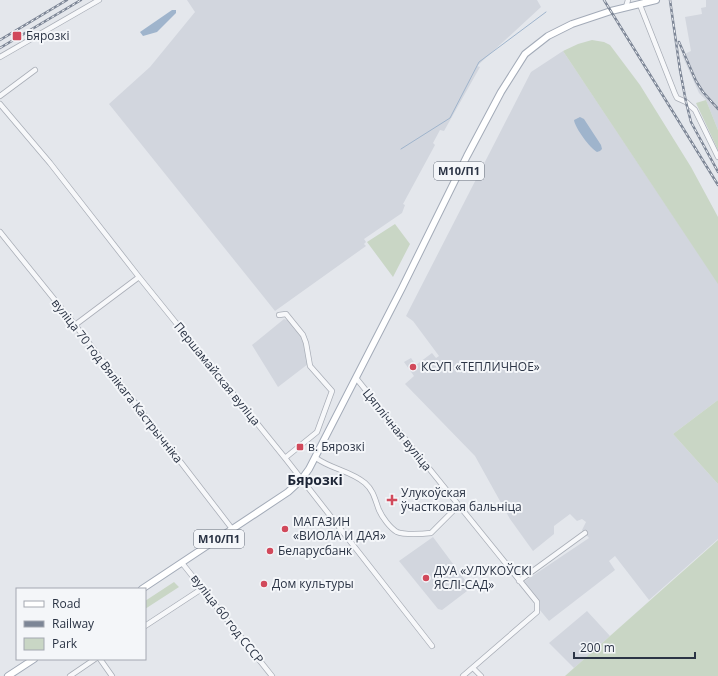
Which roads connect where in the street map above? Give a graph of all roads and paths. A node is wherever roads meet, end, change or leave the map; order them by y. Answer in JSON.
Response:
{"nodes":[{"id":1,"x":99,"y":0,"type":"edge"},
{"id":2,"x":628,"y":0,"type":"edge"},
{"id":3,"x":656,"y":0,"type":"edge"},
{"id":4,"x":640,"y":5,"type":"junction"},
{"id":5,"x":626,"y":7,"type":"junction"},
{"id":6,"x":0,"y":57,"type":"edge"},
{"id":7,"x":35,"y":70,"type":"dead end"},
{"id":8,"x":0,"y":96,"type":"edge"},
{"id":9,"x":0,"y":104,"type":"edge"},
{"id":10,"x":718,"y":157,"type":"edge"},
{"id":11,"x":0,"y":232,"type":"edge"},
{"id":12,"x":139,"y":277,"type":"junction"},
{"id":13,"x":279,"y":315,"type":"dead end"},
{"id":14,"x":75,"y":326,"type":"junction"},
{"id":15,"x":356,"y":378,"type":"junction"},
{"id":16,"x":285,"y":458,"type":"junction"},
{"id":17,"x":316,"y":458,"type":"junction"},
{"id":18,"x":301,"y":480,"type":"junction"},
{"id":19,"x":458,"y":506,"type":"junction"},
{"id":20,"x":233,"y":530,"type":"junction"},
{"id":21,"x":585,"y":533,"type":"dead end"},
{"id":22,"x":182,"y":563,"type":"junction"},
{"id":23,"x":519,"y":581,"type":"junction"},
{"id":24,"x":144,"y":588,"type":"edge"},
{"id":25,"x":203,"y":588,"type":"junction"},
{"id":26,"x":146,"y":625,"type":"edge"},
{"id":27,"x":432,"y":646,"type":"dead end"},
{"id":28,"x":32,"y":660,"type":"edge"},
{"id":29,"x":94,"y":660,"type":"edge"},
{"id":30,"x":101,"y":660,"type":"edge"},
{"id":31,"x":473,"y":668,"type":"junction"},
{"id":32,"x":8,"y":676,"type":"edge"},
{"id":33,"x":70,"y":676,"type":"edge"},
{"id":34,"x":112,"y":676,"type":"edge"},
{"id":35,"x":272,"y":676,"type":"edge"},
{"id":36,"x":463,"y":676,"type":"edge"},
{"id":37,"x":481,"y":676,"type":"edge"}],
"edges":[{"from":1,"to":6,"type":"street"},
{"from":2,"to":5,"type":"street"},
{"from":3,"to":4,"type":"main road","number":"М10/П1"},
{"from":4,"to":5,"type":"main road","number":"М10/П1"},
{"from":4,"to":10,"type":"street"},
{"from":5,"to":15,"type":"main road","number":"М10/П1"},
{"from":7,"to":8,"type":"street"},
{"from":9,"to":12,"type":"street","name":"Першамайская вуліца"},
{"from":11,"to":14,"type":"street","name":"вуліца 70 год Вялікага Кастрычніка"},
{"from":12,"to":14,"type":"street"},
{"from":12,"to":16,"type":"street","name":"Першамайская вуліца"},
{"from":13,"to":16,"type":"street"},
{"from":14,"to":20,"type":"street","name":"вуліца 70 год Вялікага Кастрычніка"},
{"from":15,"to":17,"type":"main road","number":"М10/П1"},
{"from":15,"to":19,"type":"street","name":"Цяплічная вуліца"},
{"from":16,"to":18,"type":"street","name":"Першамайская вуліца"},
{"from":17,"to":18,"type":"main road","number":"М10/П1"},
{"from":17,"to":19,"type":"street"},
{"from":18,"to":20,"type":"main road","number":"М10/П1"},
{"from":18,"to":27,"type":"street","name":"Першамайская вуліца"},
{"from":19,"to":23,"type":"street","name":"Цяплічная вуліца"},
{"from":20,"to":22,"type":"main road","number":"М10/П1"},
{"from":21,"to":23,"type":"street"},
{"from":22,"to":24,"type":"main road","number":"М10/П1"},
{"from":22,"to":25,"type":"street","name":"вуліца 60 год СССР"},
{"from":23,"to":31,"type":"street","name":"Цяплічная вуліца"},
{"from":25,"to":26,"type":"street"},
{"from":25,"to":35,"type":"street","name":"вуліца 60 год СССР"},
{"from":28,"to":32,"type":"main road"},
{"from":29,"to":33,"type":"street"},
{"from":30,"to":34,"type":"street"},
{"from":31,"to":36,"type":"street","name":"Цяплічная вуліца"},
{"from":31,"to":37,"type":"street"}]}
